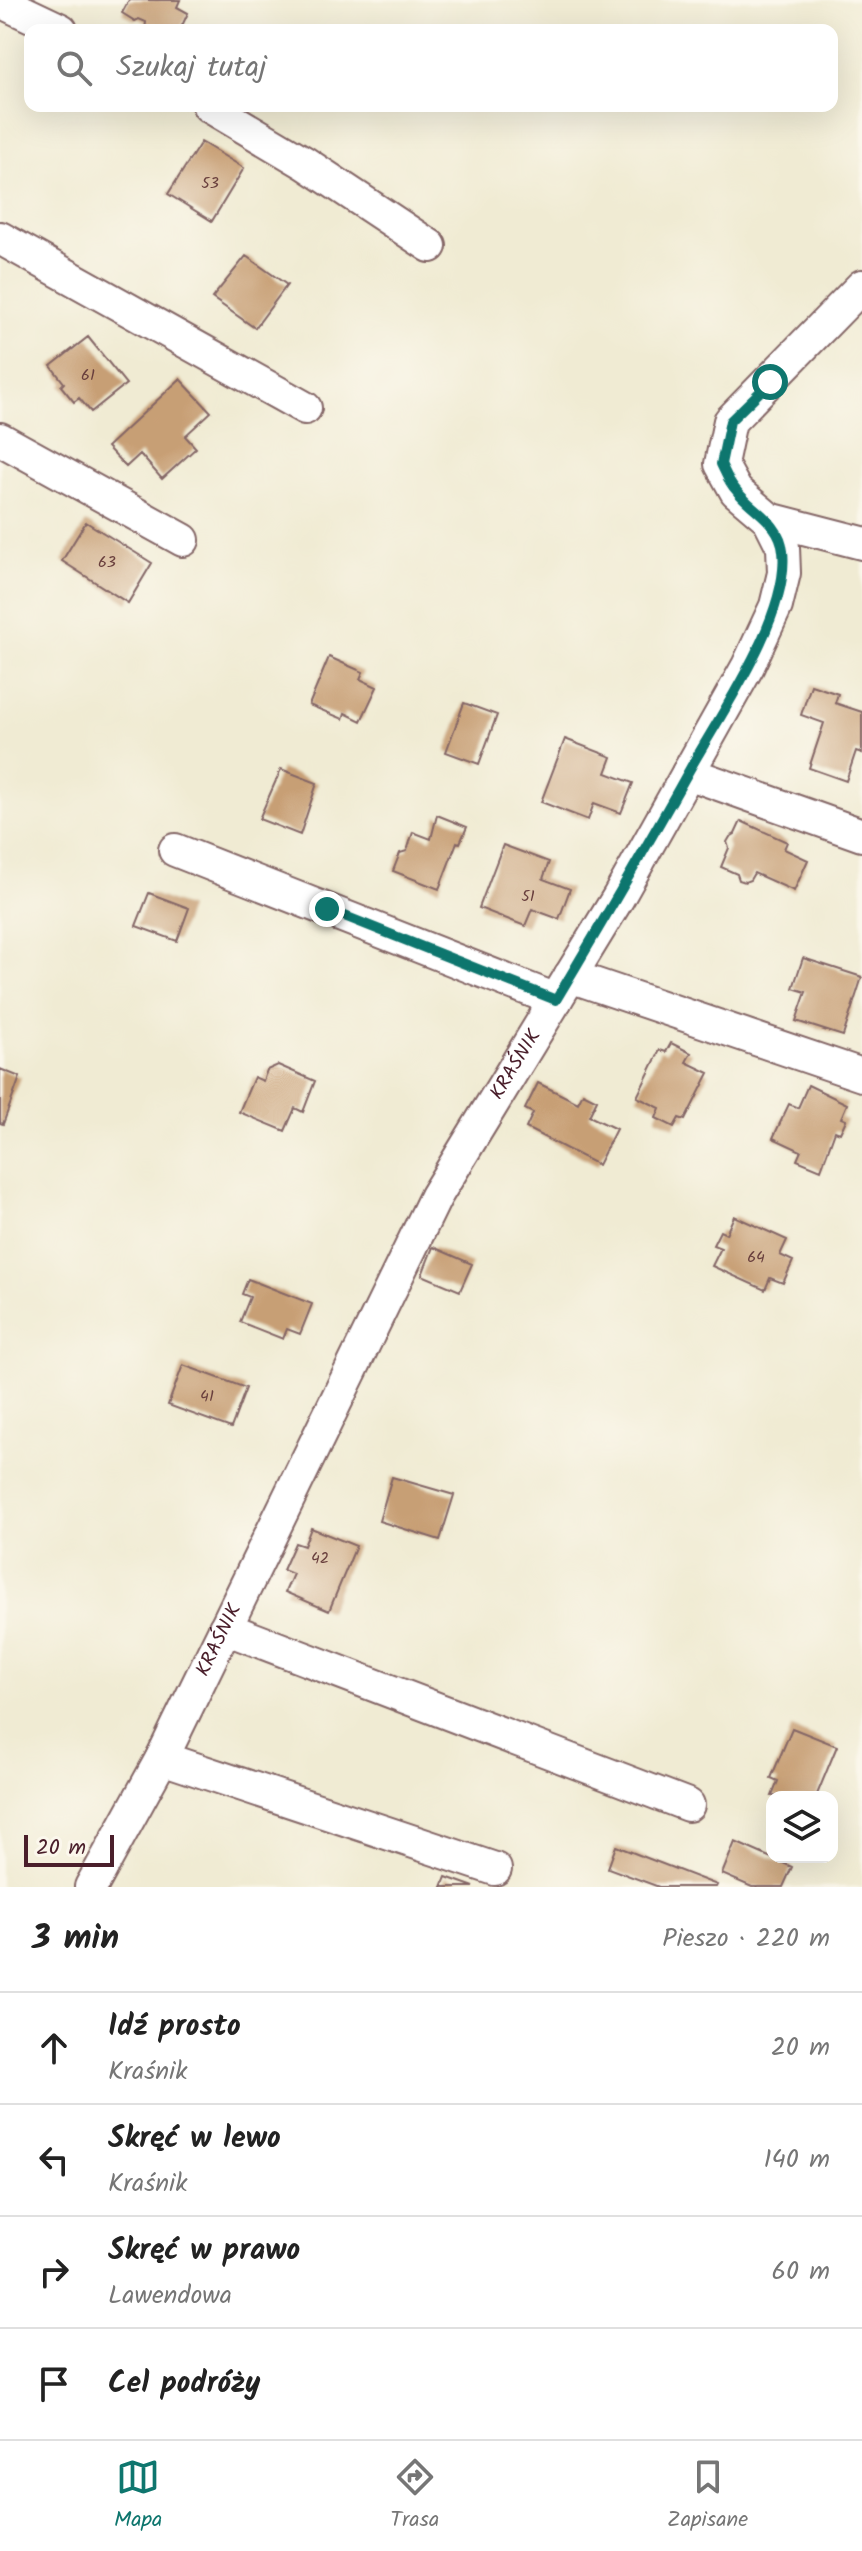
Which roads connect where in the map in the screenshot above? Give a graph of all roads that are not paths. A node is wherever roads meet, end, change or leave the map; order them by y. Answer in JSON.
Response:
{"nodes":[{"id":1,"x":0,"y":1,"type":"edge"},
{"id":2,"x":48,"y":24,"type":"edge"},
{"id":3,"x":219,"y":112,"type":"edge"},
{"id":4,"x":0,"y":238,"type":"edge"},
{"id":5,"x":430,"y":246,"type":"dead end"},
{"id":6,"x":862,"y":286,"type":"edge"},
{"id":7,"x":305,"y":408,"type":"dead end"},
{"id":8,"x":0,"y":439,"type":"edge"},
{"id":9,"x":769,"y":519,"type":"junction"},
{"id":10,"x":183,"y":540,"type":"dead end"},
{"id":11,"x":862,"y":543,"type":"edge"},
{"id":12,"x":688,"y":773,"type":"junction"},
{"id":13,"x":862,"y":835,"type":"edge"},
{"id":14,"x":175,"y":850,"type":"dead end"},
{"id":15,"x":563,"y":988,"type":"junction"},
{"id":16,"x":862,"y":1075,"type":"edge"},
{"id":17,"x":225,"y":1628,"type":"junction"},
{"id":18,"x":162,"y":1758,"type":"junction"},
{"id":19,"x":688,"y":1805,"type":"dead end"},
{"id":20,"x":495,"y":1869,"type":"dead end"},
{"id":21,"x":91,"y":1887,"type":"edge"}],
"edges":[{"from":1,"to":2,"type":"street"},
{"from":3,"to":5,"type":"street"},
{"from":4,"to":7,"type":"street"},
{"from":6,"to":9,"type":"street","name":"KRAŚNIK"},
{"from":8,"to":10,"type":"street"},
{"from":9,"to":11,"type":"street"},
{"from":9,"to":12,"type":"street","name":"KRAŚNIK"},
{"from":12,"to":13,"type":"street"},
{"from":12,"to":15,"type":"street","name":"KRAŚNIK"},
{"from":14,"to":15,"type":"street"},
{"from":15,"to":16,"type":"street"},
{"from":15,"to":17,"type":"street","name":"KRAŚNIK"},
{"from":17,"to":18,"type":"street","name":"KRAŚNIK"},
{"from":17,"to":19,"type":"street"},
{"from":18,"to":20,"type":"street"},
{"from":18,"to":21,"type":"street","name":"KRAŚNIK"}]}
